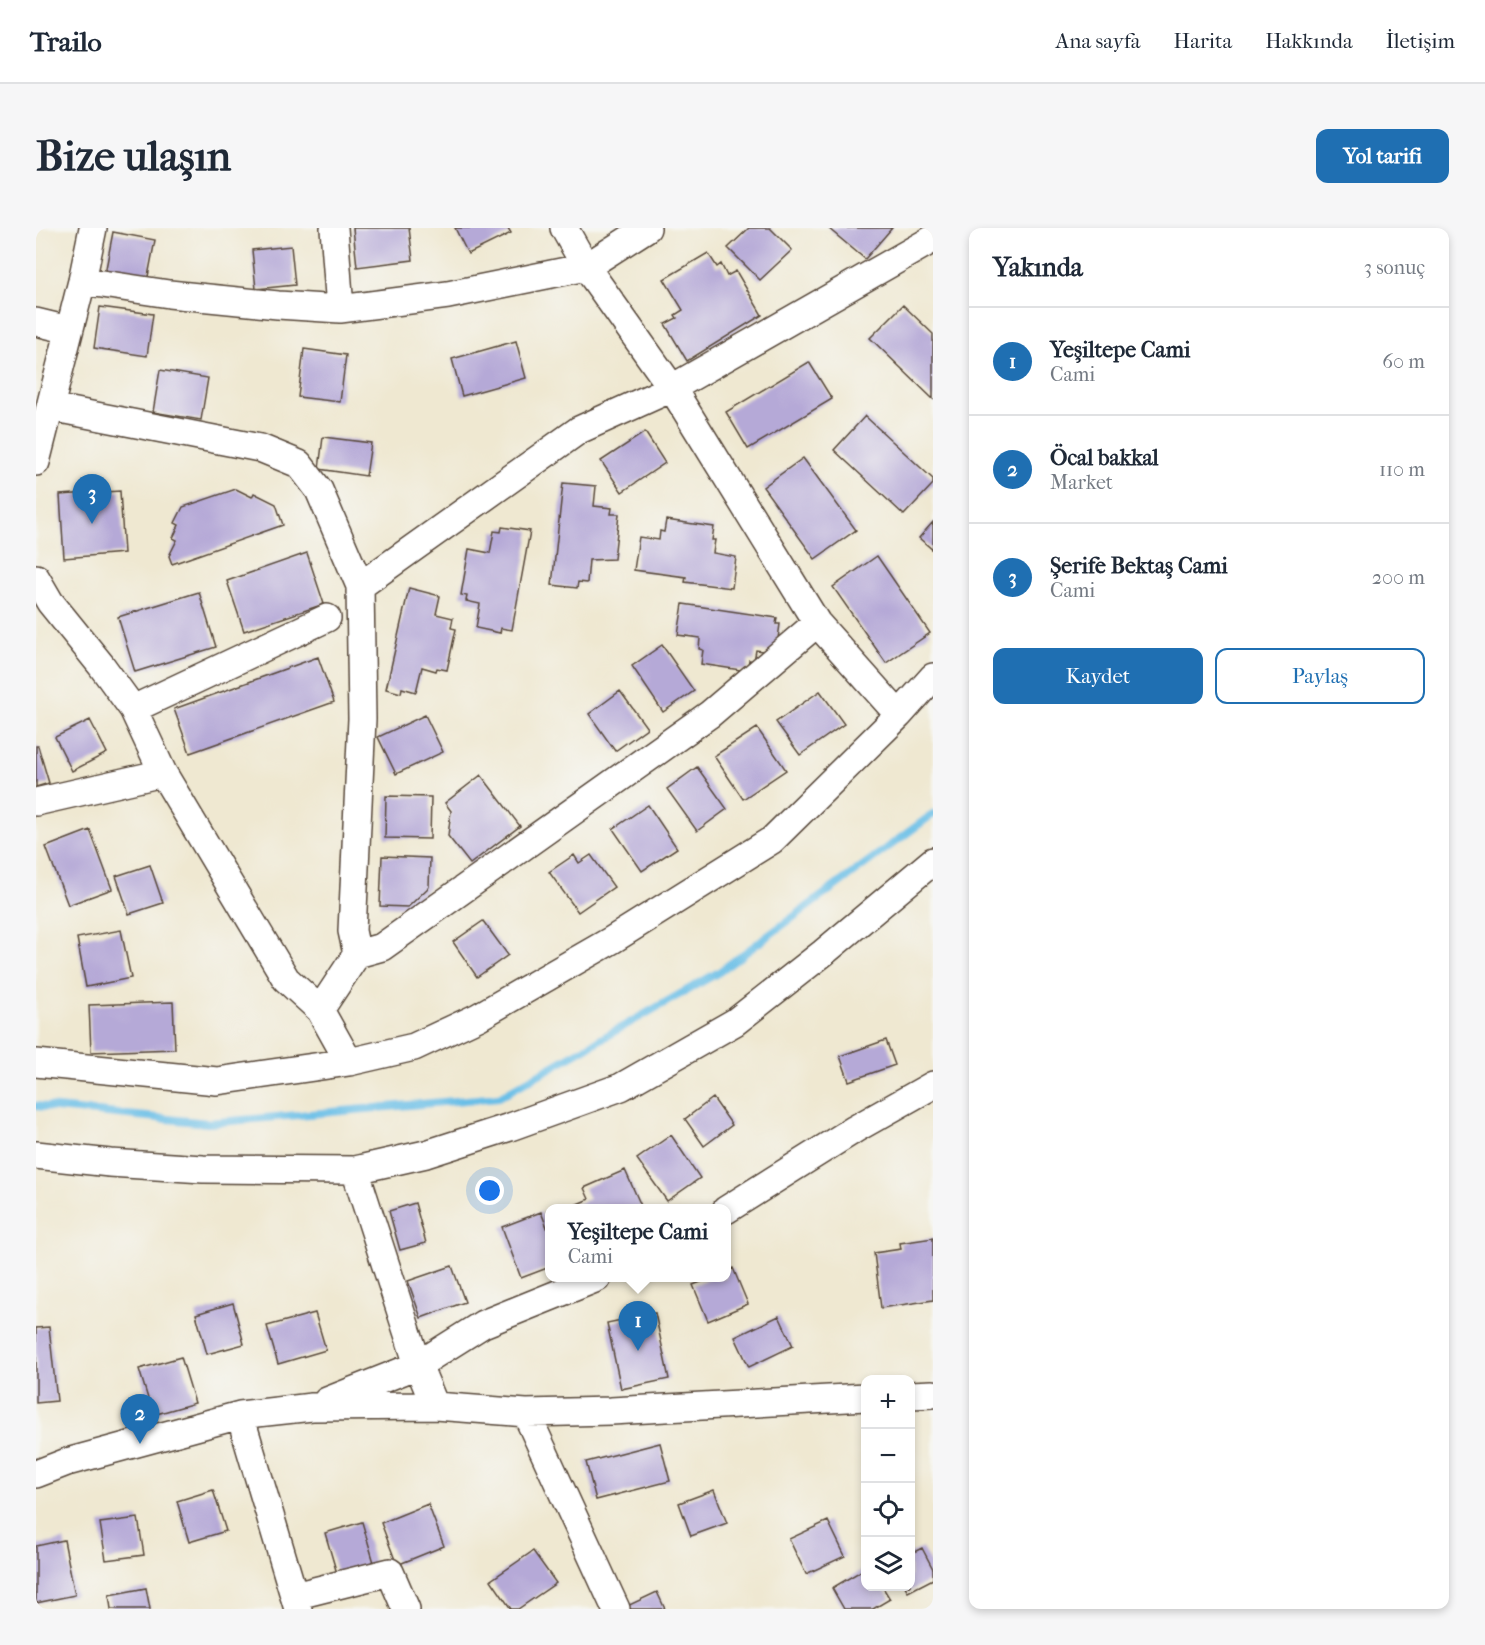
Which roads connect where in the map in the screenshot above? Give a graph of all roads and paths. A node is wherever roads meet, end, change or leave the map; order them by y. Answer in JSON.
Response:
{"nodes":[{"id":1,"x":93,"y":228,"type":"edge"},
{"id":2,"x":334,"y":228,"type":"edge"},
{"id":3,"x":564,"y":228,"type":"edge"},
{"id":4,"x":647,"y":228,"type":"edge"},
{"id":5,"x":933,"y":239,"type":"edge"},
{"id":6,"x":586,"y":267,"type":"junction"},
{"id":7,"x":82,"y":281,"type":"junction"},
{"id":8,"x":340,"y":309,"type":"junction"},
{"id":9,"x":36,"y":322,"type":"edge"},
{"id":10,"x":69,"y":330,"type":"junction"},
{"id":11,"x":672,"y":388,"type":"junction"},
{"id":12,"x":50,"y":407,"type":"junction"},
{"id":13,"x":36,"y":462,"type":"edge"},
{"id":14,"x":36,"y":578,"type":"edge"},
{"id":15,"x":360,"y":586,"type":"junction"},
{"id":16,"x":327,"y":618,"type":"dead end"},
{"id":17,"x":817,"y":623,"type":"junction"},
{"id":18,"x":933,"y":677,"type":"edge"},
{"id":19,"x":133,"y":710,"type":"junction"},
{"id":20,"x":899,"y":715,"type":"junction"},
{"id":21,"x":163,"y":773,"type":"junction"},
{"id":22,"x":36,"y":802,"type":"edge"},
{"id":23,"x":933,"y":861,"type":"edge"},
{"id":24,"x":357,"y":954,"type":"junction"},
{"id":25,"x":320,"y":1010,"type":"junction"},
{"id":26,"x":348,"y":1062,"type":"junction"},
{"id":27,"x":36,"y":1063,"type":"edge"},
{"id":28,"x":933,"y":1085,"type":"edge"},
{"id":29,"x":36,"y":1155,"type":"edge"},
{"id":30,"x":355,"y":1170,"type":"junction"},
{"id":31,"x":731,"y":1207,"type":"edge"},
{"id":32,"x":587,"y":1282,"type":"edge"},
{"id":33,"x":418,"y":1365,"type":"junction"},
{"id":34,"x":933,"y":1394,"type":"edge"},
{"id":35,"x":915,"y":1395,"type":"edge"},
{"id":36,"x":861,"y":1398,"type":"edge"},
{"id":37,"x":435,"y":1406,"type":"junction"},
{"id":38,"x":312,"y":1407,"type":"junction"},
{"id":39,"x":526,"y":1413,"type":"junction"},
{"id":40,"x":240,"y":1415,"type":"junction"},
{"id":41,"x":36,"y":1462,"type":"edge"},
{"id":42,"x":67,"y":1462,"type":"junction"},
{"id":43,"x":36,"y":1474,"type":"edge"},
{"id":44,"x":296,"y":1603,"type":"edge"},
{"id":45,"x":406,"y":1609,"type":"edge"},
{"id":46,"x":616,"y":1609,"type":"edge"}],
"edges":[{"from":1,"to":7,"type":"street"},
{"from":2,"to":8,"type":"street"},
{"from":3,"to":6,"type":"street"},
{"from":4,"to":6,"type":"street"},
{"from":5,"to":11,"type":"street"},
{"from":6,"to":8,"type":"street"},
{"from":6,"to":11,"type":"street"},
{"from":7,"to":8,"type":"street"},
{"from":7,"to":10,"type":"street"},
{"from":9,"to":10,"type":"street"},
{"from":10,"to":12,"type":"street"},
{"from":11,"to":15,"type":"street"},
{"from":11,"to":17,"type":"street"},
{"from":12,"to":13,"type":"street"},
{"from":12,"to":15,"type":"street"},
{"from":14,"to":19,"type":"street"},
{"from":15,"to":24,"type":"street"},
{"from":16,"to":19,"type":"street"},
{"from":17,"to":20,"type":"street"},
{"from":17,"to":24,"type":"street"},
{"from":18,"to":20,"type":"street"},
{"from":19,"to":21,"type":"street"},
{"from":20,"to":26,"type":"street"},
{"from":21,"to":22,"type":"street"},
{"from":21,"to":25,"type":"street"},
{"from":23,"to":30,"type":"street"},
{"from":24,"to":25,"type":"street"},
{"from":25,"to":26,"type":"street"},
{"from":26,"to":27,"type":"street"},
{"from":28,"to":31,"type":"street"},
{"from":29,"to":30,"type":"street"},
{"from":30,"to":33,"type":"street"},
{"from":32,"to":33,"type":"street"},
{"from":33,"to":37,"type":"street"},
{"from":33,"to":38,"type":"street"},
{"from":34,"to":35,"type":"street"},
{"from":36,"to":39,"type":"street"},
{"from":37,"to":38,"type":"street"},
{"from":37,"to":39,"type":"street"},
{"from":38,"to":40,"type":"street"},
{"from":39,"to":46,"type":"street"},
{"from":40,"to":42,"type":"street"},
{"from":40,"to":44,"type":"street"},
{"from":41,"to":42,"type":"street"},
{"from":42,"to":43,"type":"street"},
{"from":44,"to":45,"type":"street"}]}
